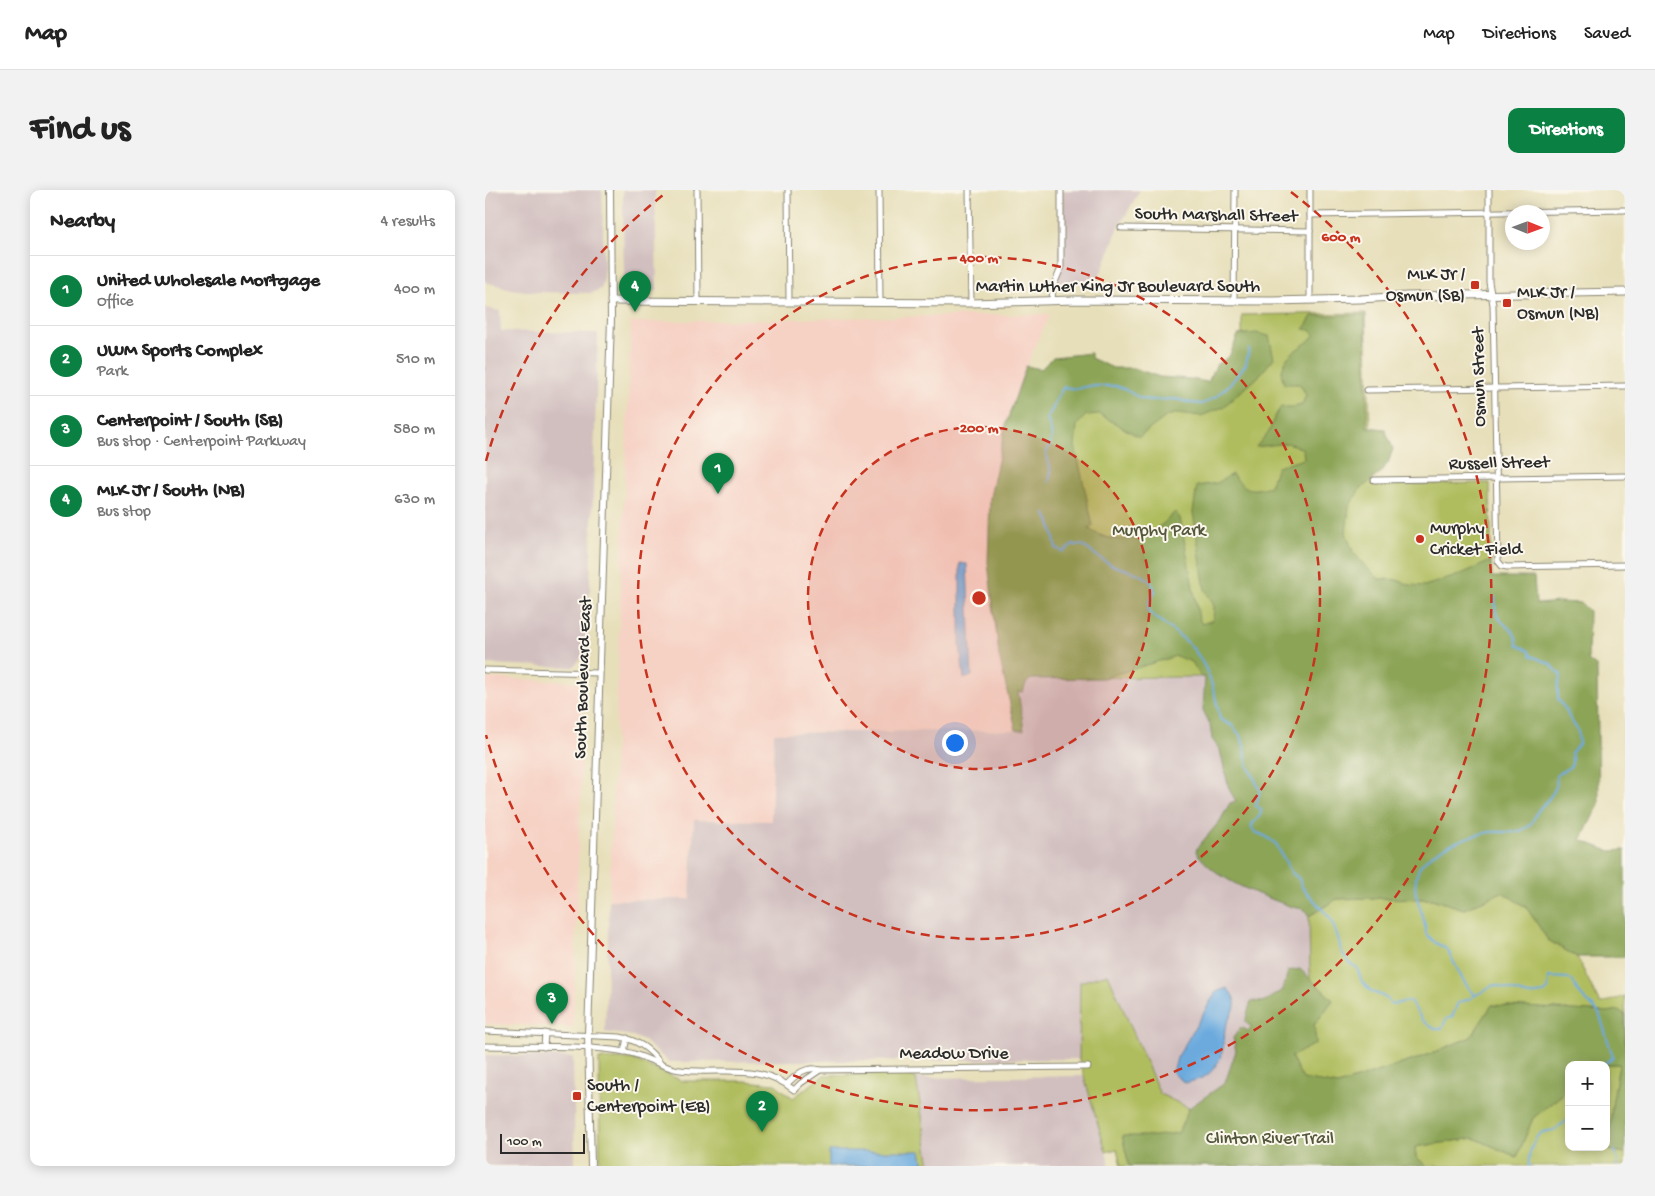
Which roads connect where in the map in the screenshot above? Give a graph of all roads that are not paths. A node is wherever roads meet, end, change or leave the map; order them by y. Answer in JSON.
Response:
{"nodes":[{"id":1,"x":609,"y":190,"type":"edge"},
{"id":2,"x":697,"y":190,"type":"edge"},
{"id":3,"x":788,"y":190,"type":"edge"},
{"id":4,"x":879,"y":190,"type":"edge"},
{"id":5,"x":969,"y":190,"type":"edge"},
{"id":6,"x":1061,"y":190,"type":"edge"},
{"id":7,"x":1235,"y":190,"type":"edge"},
{"id":8,"x":1310,"y":190,"type":"edge"},
{"id":9,"x":1489,"y":190,"type":"edge"},
{"id":10,"x":1625,"y":210,"type":"edge"},
{"id":11,"x":1489,"y":212,"type":"junction"},
{"id":12,"x":1310,"y":215,"type":"junction"},
{"id":13,"x":1121,"y":228,"type":"dead end"},
{"id":14,"x":1235,"y":230,"type":"junction"},
{"id":15,"x":1310,"y":231,"type":"junction"},
{"id":16,"x":1625,"y":292,"type":"edge"},
{"id":17,"x":1491,"y":295,"type":"junction"},
{"id":18,"x":1053,"y":300,"type":"junction"},
{"id":19,"x":1310,"y":300,"type":"junction"},
{"id":20,"x":611,"y":301,"type":"junction"},
{"id":21,"x":1234,"y":301,"type":"junction"},
{"id":22,"x":698,"y":302,"type":"junction"},
{"id":23,"x":789,"y":302,"type":"junction"},
{"id":24,"x":880,"y":303,"type":"junction"},
{"id":25,"x":971,"y":303,"type":"junction"},
{"id":26,"x":1625,"y":386,"type":"edge"},
{"id":27,"x":1494,"y":388,"type":"junction"},
{"id":28,"x":1367,"y":390,"type":"dead end"},
{"id":29,"x":1625,"y":476,"type":"edge"},
{"id":30,"x":1496,"y":478,"type":"junction"},
{"id":31,"x":1374,"y":480,"type":"dead end"},
{"id":32,"x":1625,"y":565,"type":"edge"},
{"id":33,"x":485,"y":670,"type":"edge"},
{"id":34,"x":599,"y":673,"type":"junction"},
{"id":35,"x":486,"y":1031,"type":"edge"},
{"id":36,"x":545,"y":1033,"type":"junction"},
{"id":37,"x":588,"y":1035,"type":"junction"},
{"id":38,"x":627,"y":1038,"type":"junction"},
{"id":39,"x":485,"y":1046,"type":"edge"},
{"id":40,"x":543,"y":1047,"type":"junction"},
{"id":41,"x":589,"y":1048,"type":"junction"},
{"id":42,"x":624,"y":1052,"type":"junction"},
{"id":43,"x":661,"y":1063,"type":"junction"},
{"id":44,"x":1088,"y":1067,"type":"dead end"},
{"id":45,"x":820,"y":1070,"type":"junction"},
{"id":46,"x":787,"y":1084,"type":"junction"},
{"id":47,"x":591,"y":1166,"type":"edge"}],
"edges":[{"from":1,"to":20,"type":"street","name":"South Boulevard East"},
{"from":2,"to":22,"type":"street"},
{"from":3,"to":23,"type":"street"},
{"from":4,"to":24,"type":"street"},
{"from":5,"to":25,"type":"street"},
{"from":6,"to":18,"type":"street"},
{"from":7,"to":14,"type":"street"},
{"from":8,"to":12,"type":"street"},
{"from":9,"to":11,"type":"street","name":"Osmun Street"},
{"from":10,"to":11,"type":"street","name":"South Marshall Street"},
{"from":11,"to":12,"type":"street","name":"South Marshall Street"},
{"from":11,"to":17,"type":"street","name":"Osmun Street"},
{"from":12,"to":15,"type":"street"},
{"from":13,"to":14,"type":"street","name":"South Marshall Street"},
{"from":14,"to":15,"type":"street","name":"South Marshall Street"},
{"from":14,"to":21,"type":"street"},
{"from":15,"to":19,"type":"street"},
{"from":16,"to":17,"type":"main road","name":"Martin Luther King Jr Boulevard South"},
{"from":17,"to":19,"type":"main road","name":"Martin Luther King Jr Boulevard South"},
{"from":17,"to":27,"type":"street","name":"Osmun Street"},
{"from":18,"to":21,"type":"main road","name":"Martin Luther King Jr Boulevard South"},
{"from":18,"to":25,"type":"main road","name":"Martin Luther King Jr Boulevard South"},
{"from":19,"to":21,"type":"main road","name":"Martin Luther King Jr Boulevard South"},
{"from":20,"to":22,"type":"main road","name":"Martin Luther King Jr Boulevard South"},
{"from":20,"to":34,"type":"street","name":"South Boulevard East"},
{"from":22,"to":23,"type":"main road","name":"Martin Luther King Jr Boulevard South"},
{"from":23,"to":24,"type":"main road","name":"Martin Luther King Jr Boulevard South"},
{"from":24,"to":25,"type":"main road","name":"Martin Luther King Jr Boulevard South"},
{"from":26,"to":27,"type":"street"},
{"from":27,"to":28,"type":"street"},
{"from":27,"to":30,"type":"street","name":"Osmun Street"},
{"from":29,"to":30,"type":"street","name":"Russell Street"},
{"from":30,"to":31,"type":"street","name":"Russell Street"},
{"from":30,"to":32,"type":"street","name":"Osmun Street"},
{"from":33,"to":34,"type":"street"},
{"from":34,"to":37,"type":"street","name":"South Boulevard East"},
{"from":35,"to":36,"type":"street"},
{"from":36,"to":37,"type":"street"},
{"from":36,"to":40,"type":"street"},
{"from":37,"to":38,"type":"street"},
{"from":37,"to":41,"type":"street","name":"South Boulevard East"},
{"from":38,"to":42,"type":"street"},
{"from":38,"to":43,"type":"street"},
{"from":39,"to":40,"type":"street"},
{"from":40,"to":41,"type":"street"},
{"from":41,"to":42,"type":"street"},
{"from":41,"to":47,"type":"street","name":"South Boulevard East"},
{"from":42,"to":43,"type":"street"},
{"from":43,"to":46,"type":"street"},
{"from":44,"to":45,"type":"street","name":"Meadow Drive"},
{"from":45,"to":46,"type":"street","name":"Meadow Drive"},
{"from":45,"to":46,"type":"street"}]}
